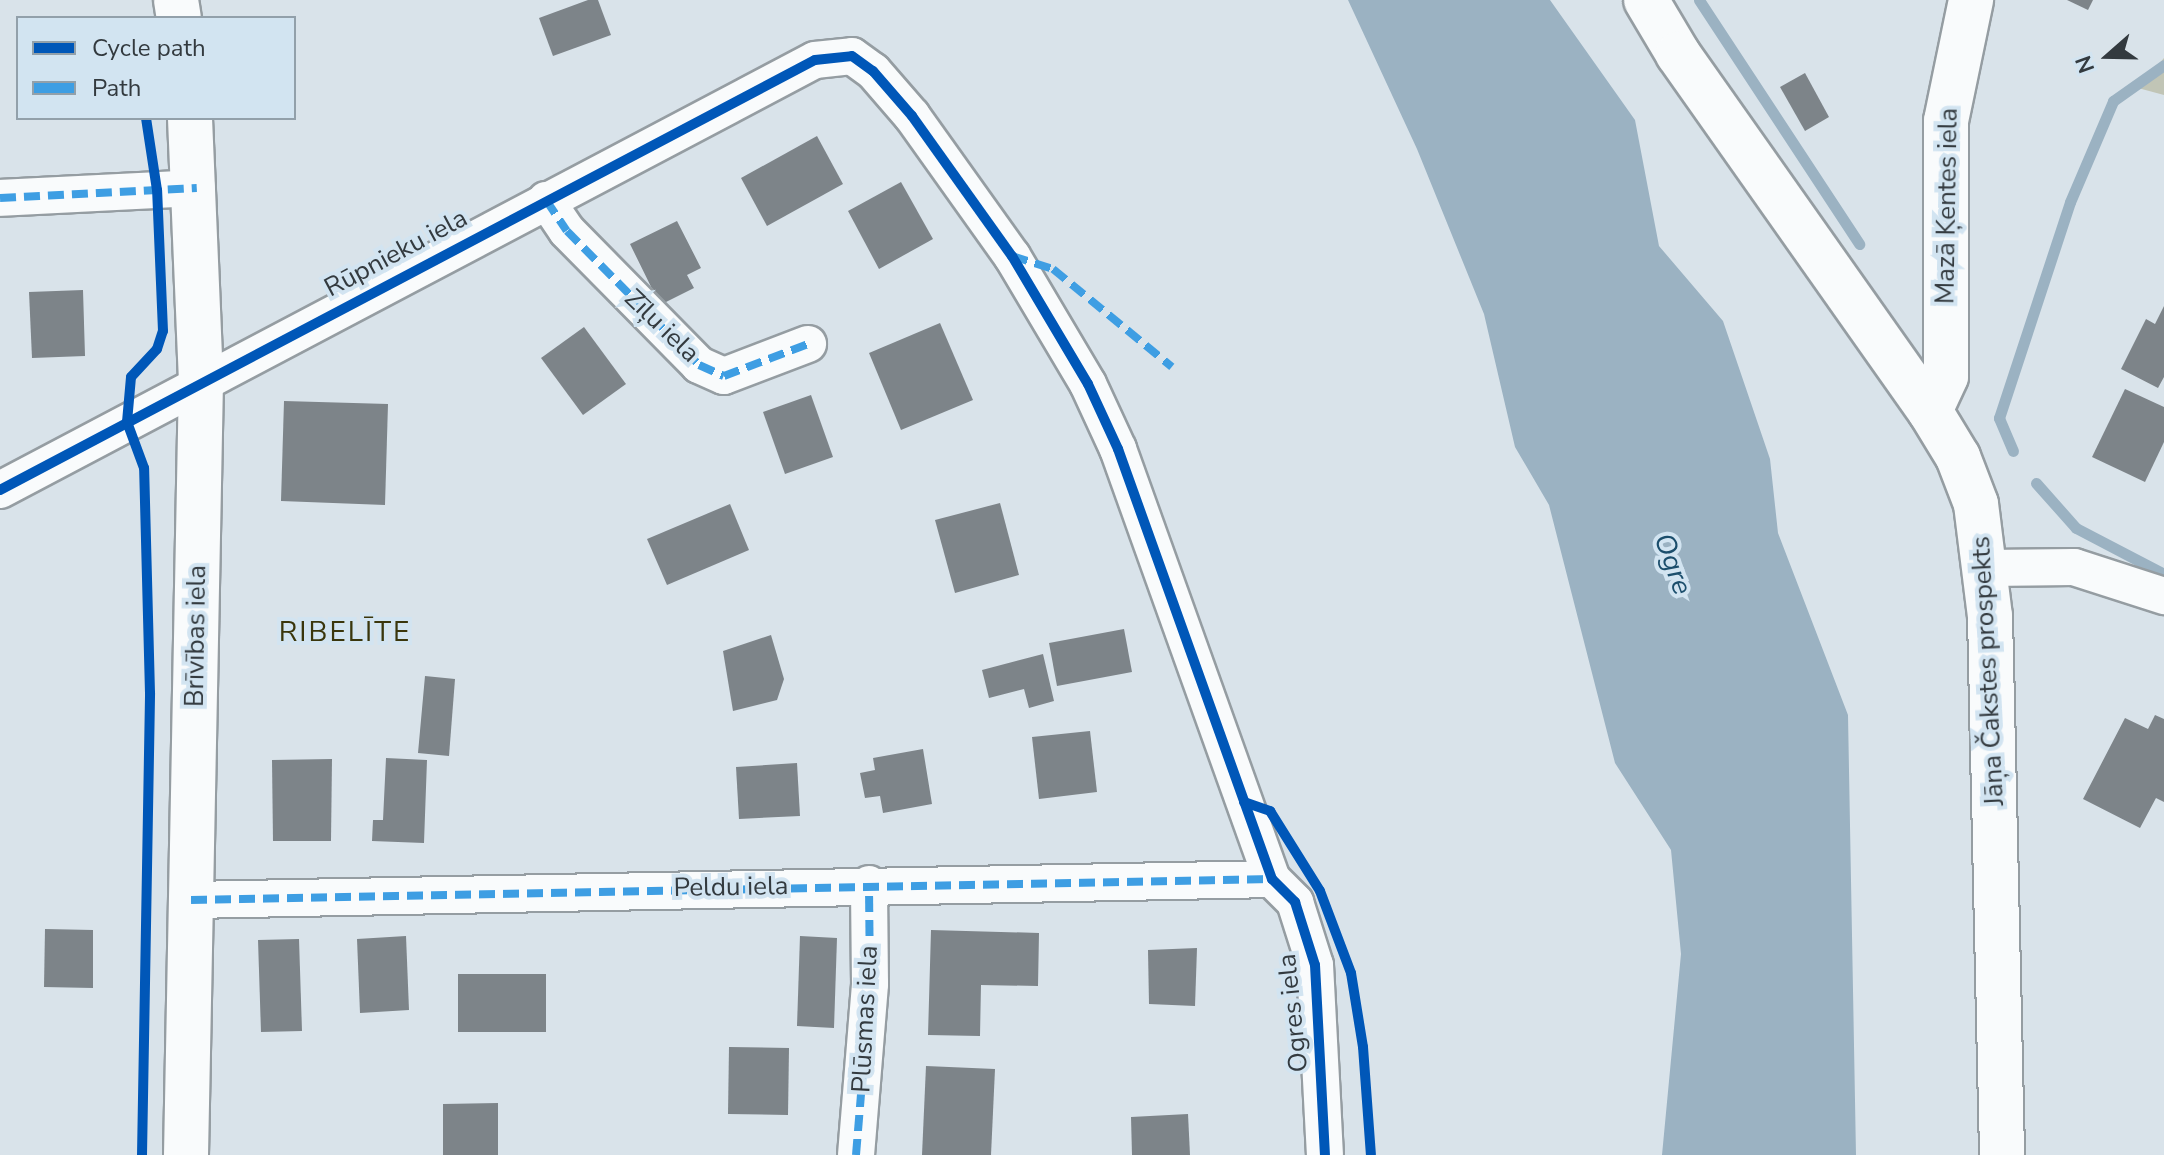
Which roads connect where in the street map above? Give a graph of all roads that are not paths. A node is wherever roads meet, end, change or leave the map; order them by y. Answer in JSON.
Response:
{"nodes":[{"id":1,"x":1646,"y":0,"type":"edge"},
{"id":2,"x":1971,"y":0,"type":"edge"},
{"id":3,"x":190,"y":120,"type":"edge"},
{"id":4,"x":197,"y":188,"type":"junction"},
{"id":5,"x":0,"y":198,"type":"edge"},
{"id":6,"x":546,"y":200,"type":"junction"},
{"id":7,"x":808,"y":344,"type":"dead end"},
{"id":8,"x":201,"y":381,"type":"junction"},
{"id":9,"x":1930,"y":411,"type":"junction"},
{"id":10,"x":0,"y":490,"type":"edge"},
{"id":11,"x":1988,"y":568,"type":"junction"},
{"id":12,"x":2164,"y":596,"type":"edge"},
{"id":13,"x":1272,"y":879,"type":"junction"},
{"id":14,"x":869,"y":884,"type":"junction"},
{"id":15,"x":191,"y":900,"type":"junction"},
{"id":16,"x":186,"y":1155,"type":"edge"},
{"id":17,"x":856,"y":1155,"type":"edge"},
{"id":18,"x":1325,"y":1155,"type":"edge"},
{"id":19,"x":2002,"y":1155,"type":"edge"}],
"edges":[{"from":1,"to":9,"type":"street","name":"Jāņa Čakstes prospekts"},
{"from":2,"to":9,"type":"street","name":"Mazā Ķentes iela"},
{"from":3,"to":4,"type":"street","name":"Brīvības iela"},
{"from":4,"to":5,"type":"street"},
{"from":4,"to":8,"type":"street","name":"Brīvības iela"},
{"from":6,"to":7,"type":"street","name":"Zīļu iela"},
{"from":6,"to":8,"type":"street","name":"Rūpnieku iela"},
{"from":6,"to":13,"type":"street","name":"Rūpnieku iela"},
{"from":8,"to":10,"type":"street","name":"Rūpnieku iela"},
{"from":8,"to":15,"type":"street","name":"Brīvības iela"},
{"from":9,"to":11,"type":"street","name":"Jāņa Čakstes prospekts"},
{"from":11,"to":12,"type":"street"},
{"from":11,"to":19,"type":"street","name":"Jāņa Čakstes prospekts"},
{"from":13,"to":14,"type":"street","name":"Peldu iela"},
{"from":13,"to":18,"type":"street","name":"Ogres iela"},
{"from":14,"to":15,"type":"street","name":"Peldu iela"},
{"from":14,"to":17,"type":"street","name":"Plūsmas iela"},
{"from":15,"to":16,"type":"street","name":"Brīvības iela"}]}
